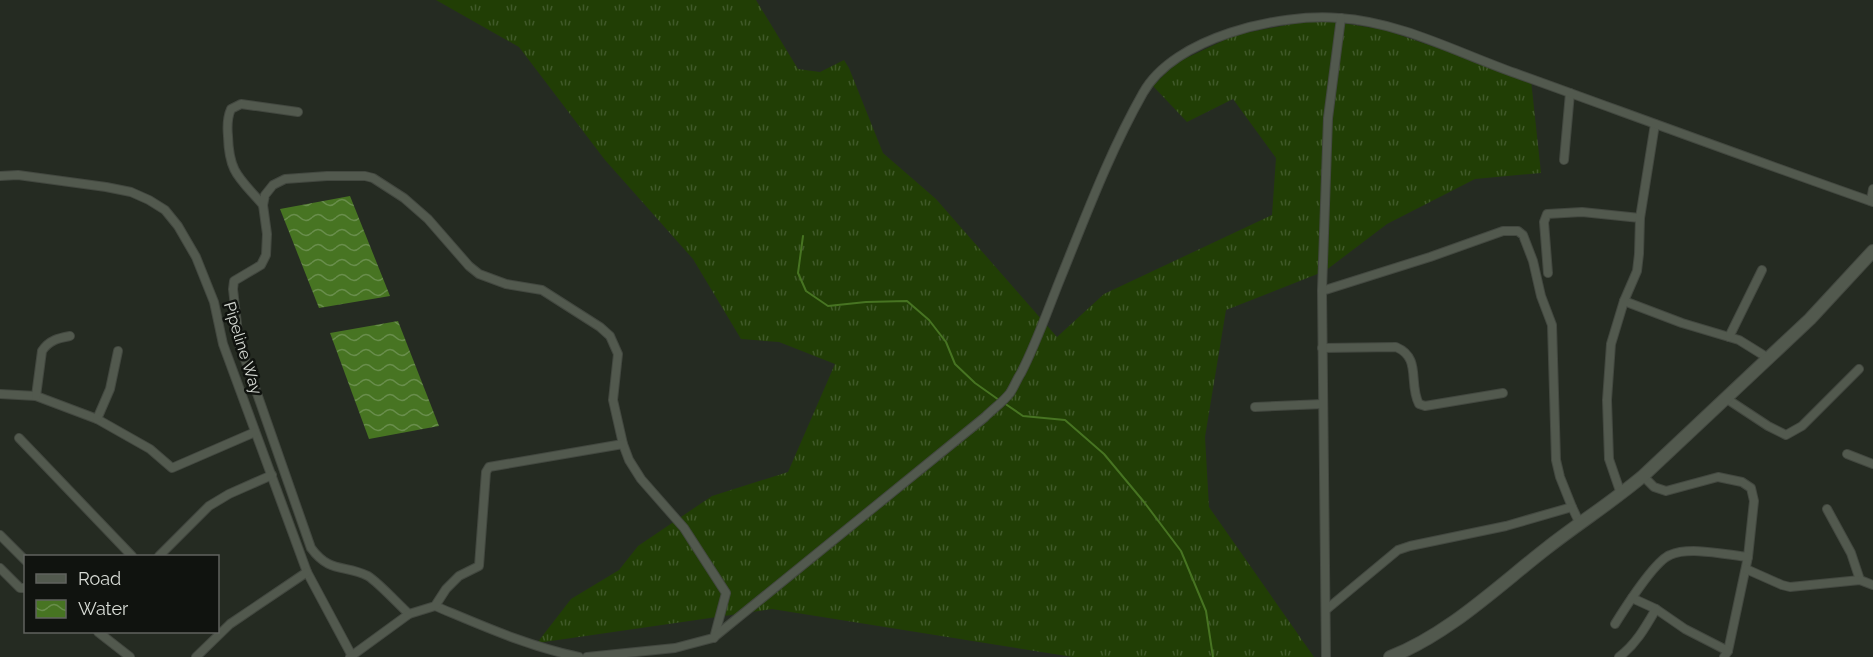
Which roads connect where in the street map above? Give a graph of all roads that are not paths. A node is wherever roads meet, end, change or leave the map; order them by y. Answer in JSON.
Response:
{"nodes":[{"id":1,"x":1341,"y":18,"type":"junction"},
{"id":2,"x":1570,"y":93,"type":"junction"},
{"id":3,"x":298,"y":112,"type":"dead end"},
{"id":4,"x":1655,"y":124,"type":"junction"},
{"id":5,"x":1564,"y":160,"type":"dead end"},
{"id":6,"x":0,"y":176,"type":"edge"},
{"id":7,"x":1873,"y":189,"type":"edge"},
{"id":8,"x":1872,"y":201,"type":"edge"},
{"id":9,"x":263,"y":205,"type":"junction"},
{"id":10,"x":1640,"y":218,"type":"junction"},
{"id":11,"x":1873,"y":251,"type":"edge"},
{"id":12,"x":1762,"y":270,"type":"dead end"},
{"id":13,"x":1548,"y":273,"type":"dead end"},
{"id":14,"x":1322,"y":291,"type":"junction"},
{"id":15,"x":1624,"y":301,"type":"junction"},
{"id":16,"x":70,"y":336,"type":"dead end"},
{"id":17,"x":1729,"y":337,"type":"junction"},
{"id":18,"x":1322,"y":348,"type":"junction"},
{"id":19,"x":118,"y":351,"type":"dead end"},
{"id":20,"x":1768,"y":358,"type":"junction"},
{"id":21,"x":1859,"y":369,"type":"dead end"},
{"id":22,"x":1503,"y":393,"type":"dead end"},
{"id":23,"x":0,"y":394,"type":"edge"},
{"id":24,"x":36,"y":396,"type":"junction"},
{"id":25,"x":1727,"y":399,"type":"junction"},
{"id":26,"x":1323,"y":404,"type":"junction"},
{"id":27,"x":1255,"y":407,"type":"dead end"},
{"id":28,"x":97,"y":419,"type":"junction"},
{"id":29,"x":255,"y":432,"type":"junction"},
{"id":30,"x":19,"y":438,"type":"dead end"},
{"id":31,"x":622,"y":444,"type":"junction"},
{"id":32,"x":1847,"y":454,"type":"dead end"},
{"id":33,"x":1873,"y":464,"type":"edge"},
{"id":34,"x":272,"y":475,"type":"junction"},
{"id":35,"x":1643,"y":476,"type":"junction"},
{"id":36,"x":1621,"y":494,"type":"junction"},
{"id":37,"x":1572,"y":507,"type":"junction"},
{"id":38,"x":1827,"y":509,"type":"dead end"},
{"id":39,"x":1580,"y":522,"type":"junction"},
{"id":40,"x":0,"y":535,"type":"edge"},
{"id":41,"x":131,"y":555,"type":"edge"},
{"id":42,"x":160,"y":555,"type":"edge"},
{"id":43,"x":1748,"y":557,"type":"junction"},
{"id":44,"x":24,"y":559,"type":"edge"},
{"id":45,"x":0,"y":567,"type":"edge"},
{"id":46,"x":1746,"y":568,"type":"junction"},
{"id":47,"x":307,"y":572,"type":"junction"},
{"id":48,"x":1860,"y":580,"type":"junction"},
{"id":49,"x":1873,"y":585,"type":"edge"},
{"id":50,"x":24,"y":588,"type":"edge"},
{"id":51,"x":1632,"y":598,"type":"junction"},
{"id":52,"x":435,"y":606,"type":"junction"},
{"id":53,"x":1327,"y":609,"type":"junction"},
{"id":54,"x":1656,"y":609,"type":"junction"},
{"id":55,"x":409,"y":614,"type":"junction"},
{"id":56,"x":1615,"y":624,"type":"dead end"},
{"id":57,"x":99,"y":633,"type":"edge"},
{"id":58,"x":713,"y":638,"type":"junction"},
{"id":59,"x":1726,"y":654,"type":"edge"},
{"id":60,"x":351,"y":656,"type":"edge"},
{"id":61,"x":130,"y":657,"type":"edge"},
{"id":62,"x":196,"y":657,"type":"edge"},
{"id":63,"x":579,"y":657,"type":"edge"},
{"id":64,"x":587,"y":657,"type":"edge"},
{"id":65,"x":1326,"y":657,"type":"edge"},
{"id":66,"x":1389,"y":657,"type":"edge"},
{"id":67,"x":1618,"y":657,"type":"edge"}],
"edges":[{"from":1,"to":2,"type":"street"},
{"from":1,"to":14,"type":"street"},
{"from":1,"to":58,"type":"street"},
{"from":2,"to":4,"type":"street"},
{"from":2,"to":5,"type":"street"},
{"from":3,"to":9,"type":"street"},
{"from":4,"to":8,"type":"street"},
{"from":4,"to":10,"type":"street"},
{"from":6,"to":29,"type":"street","name":"Pipeline Way"},
{"from":7,"to":8,"type":"street"},
{"from":9,"to":31,"type":"street"},
{"from":9,"to":55,"type":"street"},
{"from":10,"to":13,"type":"street"},
{"from":10,"to":15,"type":"street"},
{"from":11,"to":20,"type":"main road"},
{"from":12,"to":17,"type":"street"},
{"from":14,"to":18,"type":"street"},
{"from":14,"to":37,"type":"street"},
{"from":15,"to":17,"type":"street"},
{"from":15,"to":36,"type":"street"},
{"from":16,"to":24,"type":"street"},
{"from":17,"to":20,"type":"street"},
{"from":18,"to":22,"type":"street"},
{"from":18,"to":26,"type":"street"},
{"from":19,"to":28,"type":"street"},
{"from":20,"to":25,"type":"main road"},
{"from":21,"to":25,"type":"street"},
{"from":23,"to":24,"type":"street"},
{"from":24,"to":28,"type":"street"},
{"from":25,"to":35,"type":"main road"},
{"from":26,"to":27,"type":"street"},
{"from":26,"to":53,"type":"street"},
{"from":28,"to":29,"type":"street"},
{"from":29,"to":34,"type":"street","name":"Pipeline Way"},
{"from":30,"to":41,"type":"street"},
{"from":31,"to":52,"type":"street"},
{"from":31,"to":58,"type":"street"},
{"from":32,"to":33,"type":"street"},
{"from":34,"to":42,"type":"street"},
{"from":34,"to":47,"type":"street","name":"Pipeline Way"},
{"from":35,"to":36,"type":"main road"},
{"from":35,"to":43,"type":"street"},
{"from":36,"to":39,"type":"main road"},
{"from":37,"to":39,"type":"street"},
{"from":37,"to":53,"type":"street"},
{"from":38,"to":48,"type":"street"},
{"from":39,"to":66,"type":"main road"},
{"from":40,"to":44,"type":"street"},
{"from":43,"to":46,"type":"street"},
{"from":43,"to":51,"type":"street"},
{"from":45,"to":50,"type":"street"},
{"from":46,"to":48,"type":"street"},
{"from":46,"to":59,"type":"street"},
{"from":47,"to":60,"type":"street","name":"Pipeline Way"},
{"from":47,"to":62,"type":"street"},
{"from":48,"to":49,"type":"street"},
{"from":51,"to":54,"type":"street"},
{"from":51,"to":56,"type":"street"},
{"from":52,"to":55,"type":"street"},
{"from":52,"to":63,"type":"street"},
{"from":53,"to":65,"type":"street"},
{"from":54,"to":59,"type":"street"},
{"from":54,"to":67,"type":"street"},
{"from":55,"to":60,"type":"street"},
{"from":57,"to":61,"type":"street"},
{"from":58,"to":64,"type":"street"}]}
